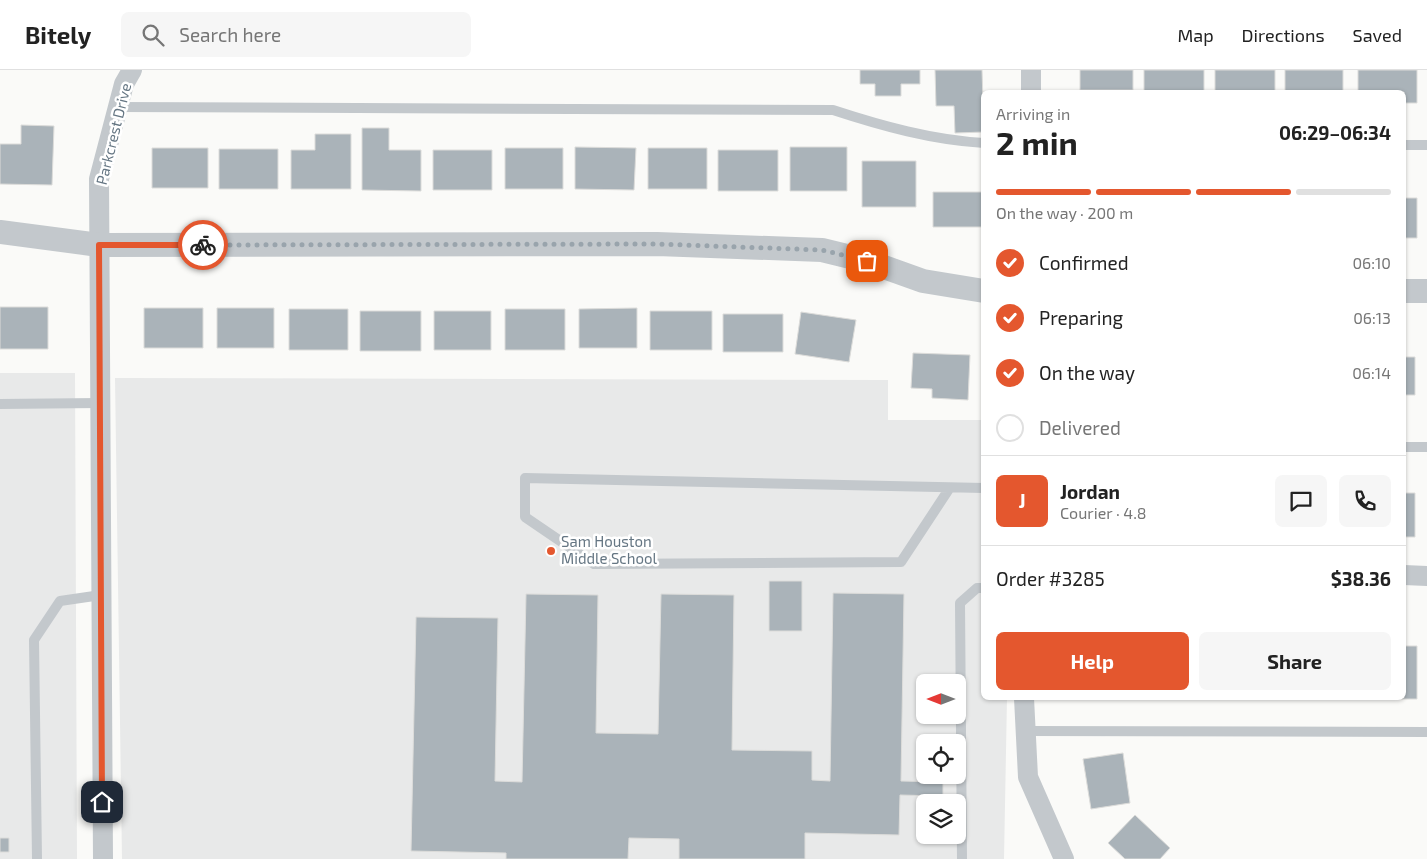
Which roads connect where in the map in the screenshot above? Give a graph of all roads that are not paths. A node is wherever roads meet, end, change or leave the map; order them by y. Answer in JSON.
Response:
{"nodes":[{"id":1,"x":132,"y":70,"type":"edge"},
{"id":2,"x":1031,"y":70,"type":"edge"},
{"id":3,"x":1031,"y":90,"type":"edge"},
{"id":4,"x":118,"y":107,"type":"junction"},
{"id":5,"x":981,"y":143,"type":"edge"},
{"id":6,"x":1406,"y":145,"type":"edge"},
{"id":7,"x":1427,"y":145,"type":"edge"},
{"id":8,"x":0,"y":232,"type":"edge"},
{"id":9,"x":99,"y":245,"type":"junction"},
{"id":10,"x":981,"y":291,"type":"edge"},
{"id":11,"x":1406,"y":291,"type":"edge"},
{"id":12,"x":1427,"y":291,"type":"edge"},
{"id":13,"x":99,"y":403,"type":"junction"},
{"id":14,"x":0,"y":404,"type":"edge"},
{"id":15,"x":1406,"y":447,"type":"edge"},
{"id":16,"x":1427,"y":447,"type":"edge"},
{"id":17,"x":981,"y":488,"type":"edge"},
{"id":18,"x":949,"y":489,"type":"junction"},
{"id":19,"x":1406,"y":575,"type":"edge"},
{"id":20,"x":1427,"y":576,"type":"edge"},
{"id":21,"x":981,"y":588,"type":"edge"},
{"id":22,"x":101,"y":595,"type":"junction"},
{"id":23,"x":1024,"y":700,"type":"edge"},
{"id":24,"x":1025,"y":731,"type":"junction"},
{"id":25,"x":1427,"y":732,"type":"edge"},
{"id":26,"x":37,"y":859,"type":"edge"},
{"id":27,"x":103,"y":859,"type":"edge"},
{"id":28,"x":962,"y":859,"type":"edge"},
{"id":29,"x":1064,"y":859,"type":"edge"}],
"edges":[{"from":1,"to":4,"type":"street","name":"Parkcrest Drive"},
{"from":2,"to":3,"type":"street"},
{"from":4,"to":5,"type":"lane"},
{"from":4,"to":9,"type":"street","name":"Parkcrest Drive"},
{"from":6,"to":7,"type":"lane"},
{"from":8,"to":9,"type":"street"},
{"from":9,"to":10,"type":"street"},
{"from":9,"to":13,"type":"street","name":"Parkcrest Drive"},
{"from":11,"to":12,"type":"street"},
{"from":13,"to":14,"type":"lane"},
{"from":13,"to":22,"type":"street","name":"Parkcrest Drive"},
{"from":15,"to":16,"type":"lane"},
{"from":17,"to":18,"type":"lane"},
{"from":18,"to":18,"type":"lane"},
{"from":19,"to":20,"type":"street"},
{"from":21,"to":28,"type":"lane"},
{"from":22,"to":26,"type":"lane"},
{"from":22,"to":27,"type":"street","name":"Parkcrest Drive"},
{"from":23,"to":24,"type":"street"},
{"from":24,"to":25,"type":"lane"},
{"from":24,"to":29,"type":"street"}]}
